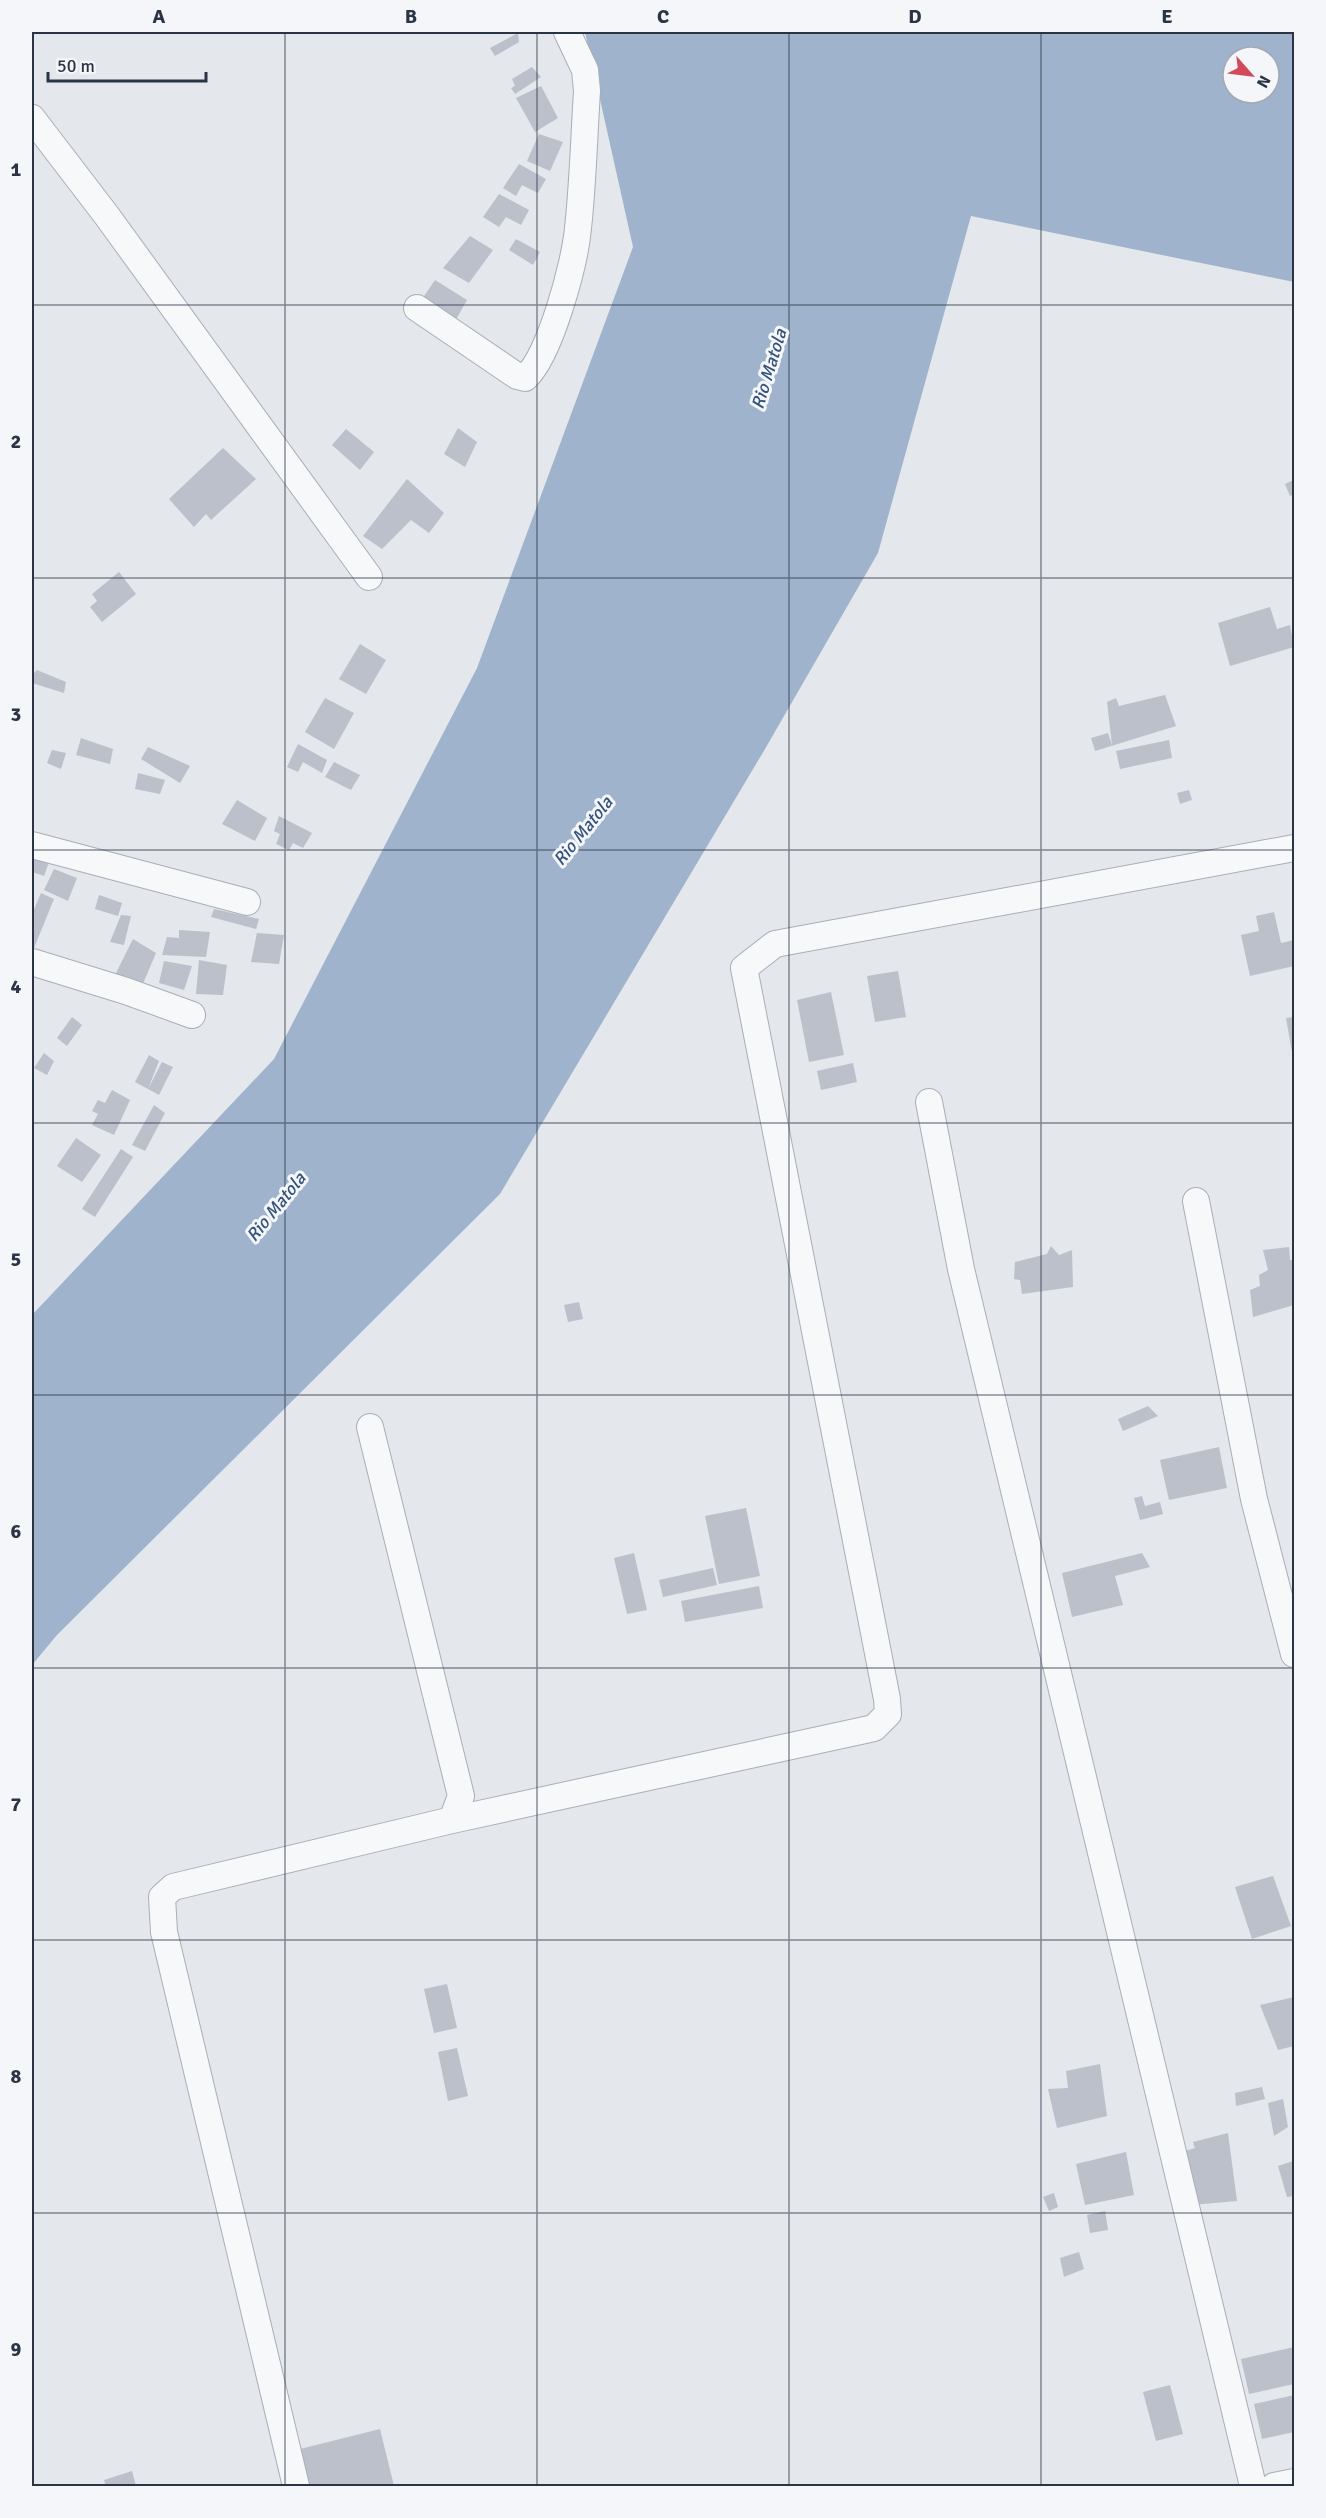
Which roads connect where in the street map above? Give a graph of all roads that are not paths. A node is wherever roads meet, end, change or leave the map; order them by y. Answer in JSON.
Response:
{"nodes":[{"id":1,"x":567,"y":32,"type":"edge"},
{"id":2,"x":32,"y":118,"type":"edge"},
{"id":3,"x":417,"y":308,"type":"dead end"},
{"id":4,"x":369,"y":577,"type":"dead end"},
{"id":5,"x":32,"y":844,"type":"edge"},
{"id":6,"x":1294,"y":848,"type":"edge"},
{"id":7,"x":248,"y":902,"type":"dead end"},
{"id":8,"x":32,"y":962,"type":"edge"},
{"id":9,"x":192,"y":1015,"type":"dead end"},
{"id":10,"x":929,"y":1102,"type":"dead end"},
{"id":11,"x":1196,"y":1201,"type":"dead end"},
{"id":12,"x":370,"y":1427,"type":"dead end"},
{"id":13,"x":1294,"y":1654,"type":"edge"},
{"id":14,"x":452,"y":1820,"type":"junction"},
{"id":15,"x":1294,"y":2482,"type":"edge"},
{"id":16,"x":297,"y":2487,"type":"edge"},
{"id":17,"x":1253,"y":2487,"type":"edge"},
{"id":18,"x":1274,"y":2487,"type":"edge"}],
"edges":[{"from":1,"to":3,"type":"street"},
{"from":2,"to":4,"type":"street"},
{"from":5,"to":7,"type":"street"},
{"from":6,"to":14,"type":"street"},
{"from":8,"to":9,"type":"street"},
{"from":10,"to":17,"type":"street"},
{"from":11,"to":13,"type":"street"},
{"from":12,"to":14,"type":"street"},
{"from":14,"to":16,"type":"street"},
{"from":15,"to":18,"type":"street"}]}
